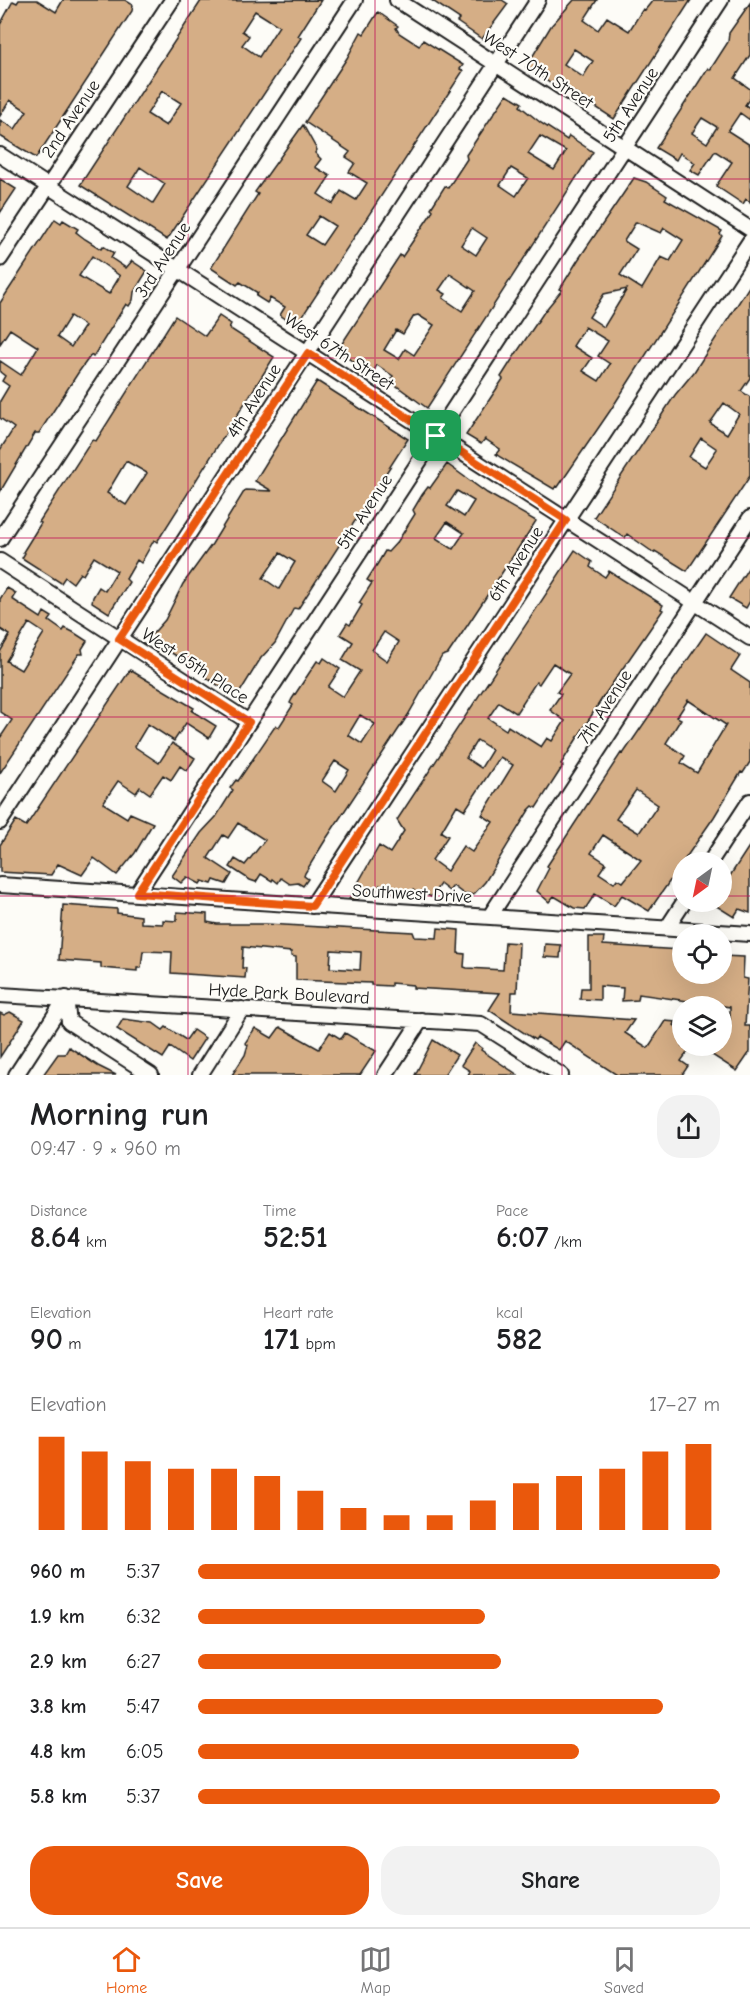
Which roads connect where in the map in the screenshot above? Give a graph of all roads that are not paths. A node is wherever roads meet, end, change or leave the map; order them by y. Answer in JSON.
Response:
{"nodes":[{"id":1,"x":172,"y":0,"type":"edge"},
{"id":2,"x":355,"y":0,"type":"edge"},
{"id":3,"x":397,"y":0,"type":"edge"},
{"id":4,"x":538,"y":0,"type":"edge"},
{"id":5,"x":721,"y":0,"type":"edge"},
{"id":6,"x":496,"y":64,"type":"junction"},
{"id":7,"x":625,"y":147,"type":"junction"},
{"id":8,"x":0,"y":155,"type":"edge"},
{"id":9,"x":48,"y":186,"type":"junction"},
{"id":10,"x":750,"y":229,"type":"edge"},
{"id":11,"x":750,"y":241,"type":"edge"},
{"id":12,"x":0,"y":259,"type":"edge"},
{"id":13,"x":178,"y":270,"type":"junction"},
{"id":14,"x":308,"y":353,"type":"junction"},
{"id":15,"x":436,"y":436,"type":"junction"},
{"id":16,"x":750,"y":518,"type":"edge"},
{"id":17,"x":566,"y":520,"type":"junction"},
{"id":18,"x":0,"y":539,"type":"edge"},
{"id":19,"x":0,"y":561,"type":"edge"},
{"id":20,"x":695,"y":603,"type":"junction"},
{"id":21,"x":750,"y":638,"type":"edge"},
{"id":22,"x":119,"y":639,"type":"junction"},
{"id":23,"x":249,"y":722,"type":"junction"},
{"id":24,"x":750,"y":801,"type":"edge"},
{"id":25,"x":0,"y":822,"type":"edge"},
{"id":26,"x":717,"y":852,"type":"edge"},
{"id":27,"x":0,"y":885,"type":"edge"},
{"id":28,"x":137,"y":893,"type":"junction"},
{"id":29,"x":312,"y":906,"type":"junction"},
{"id":30,"x":677,"y":912,"type":"edge"},
{"id":31,"x":490,"y":916,"type":"junction"},
{"id":32,"x":667,"y":928,"type":"junction"},
{"id":33,"x":750,"y":934,"type":"edge"},
{"id":34,"x":0,"y":995,"type":"edge"},
{"id":35,"x":66,"y":998,"type":"junction"},
{"id":36,"x":242,"y":1009,"type":"junction"},
{"id":37,"x":421,"y":1020,"type":"junction"},
{"id":38,"x":16,"y":1075,"type":"edge"},
{"id":39,"x":151,"y":1075,"type":"edge"},
{"id":40,"x":200,"y":1075,"type":"edge"},
{"id":41,"x":385,"y":1075,"type":"edge"},
{"id":42,"x":561,"y":1075,"type":"edge"}],
"edges":[{"from":1,"to":9,"type":"street","name":"2nd Avenue"},
{"from":2,"to":13,"type":"street","name":"3rd Avenue"},
{"from":3,"to":6,"type":"street","name":"West 70th Street"},
{"from":4,"to":6,"type":"street","name":"4th Avenue"},
{"from":5,"to":7,"type":"street","name":"5th Avenue"},
{"from":6,"to":7,"type":"street","name":"West 70th Street"},
{"from":6,"to":14,"type":"street","name":"4th Avenue"},
{"from":7,"to":10,"type":"street","name":"West 70th Street"},
{"from":7,"to":15,"type":"street","name":"5th Avenue"},
{"from":8,"to":9,"type":"street","name":"West 67th Street"},
{"from":9,"to":12,"type":"street","name":"2nd Avenue"},
{"from":9,"to":13,"type":"street","name":"West 67th Street"},
{"from":11,"to":17,"type":"street","name":"6th Avenue"},
{"from":13,"to":14,"type":"street","name":"West 67th Street"},
{"from":13,"to":18,"type":"street","name":"3rd Avenue"},
{"from":14,"to":15,"type":"street","name":"West 67th Street"},
{"from":14,"to":22,"type":"street","name":"4th Avenue"},
{"from":15,"to":17,"type":"street","name":"West 67th Street"},
{"from":15,"to":23,"type":"street","name":"5th Avenue"},
{"from":16,"to":20,"type":"street","name":"7th Avenue"},
{"from":17,"to":20,"type":"street","name":"West 67th Street"},
{"from":17,"to":29,"type":"street","name":"6th Avenue"},
{"from":19,"to":22,"type":"street","name":"West 65th Place"},
{"from":20,"to":21,"type":"street","name":"West 67th Street"},
{"from":20,"to":31,"type":"street","name":"7th Avenue"},
{"from":22,"to":23,"type":"street","name":"West 65th Place"},
{"from":22,"to":25,"type":"street","name":"4th Avenue"},
{"from":23,"to":28,"type":"street","name":"5th Avenue"},
{"from":24,"to":26,"type":"street"},
{"from":27,"to":28,"type":"street","name":"Southwest Drive"},
{"from":28,"to":29,"type":"street","name":"Southwest Drive"},
{"from":29,"to":31,"type":"street","name":"Southwest Drive"},
{"from":30,"to":32,"type":"street"},
{"from":31,"to":32,"type":"street","name":"Southwest Drive"},
{"from":32,"to":33,"type":"street","name":"Southwest Drive"},
{"from":34,"to":35,"type":"street","name":"Hyde Park Boulevard"},
{"from":35,"to":36,"type":"street","name":"Hyde Park Boulevard"},
{"from":35,"to":38,"type":"street"},
{"from":35,"to":39,"type":"street"},
{"from":36,"to":37,"type":"street","name":"Hyde Park Boulevard"},
{"from":36,"to":40,"type":"street"},
{"from":37,"to":41,"type":"street"},
{"from":37,"to":42,"type":"street","name":"Hyde Park Boulevard"}]}
